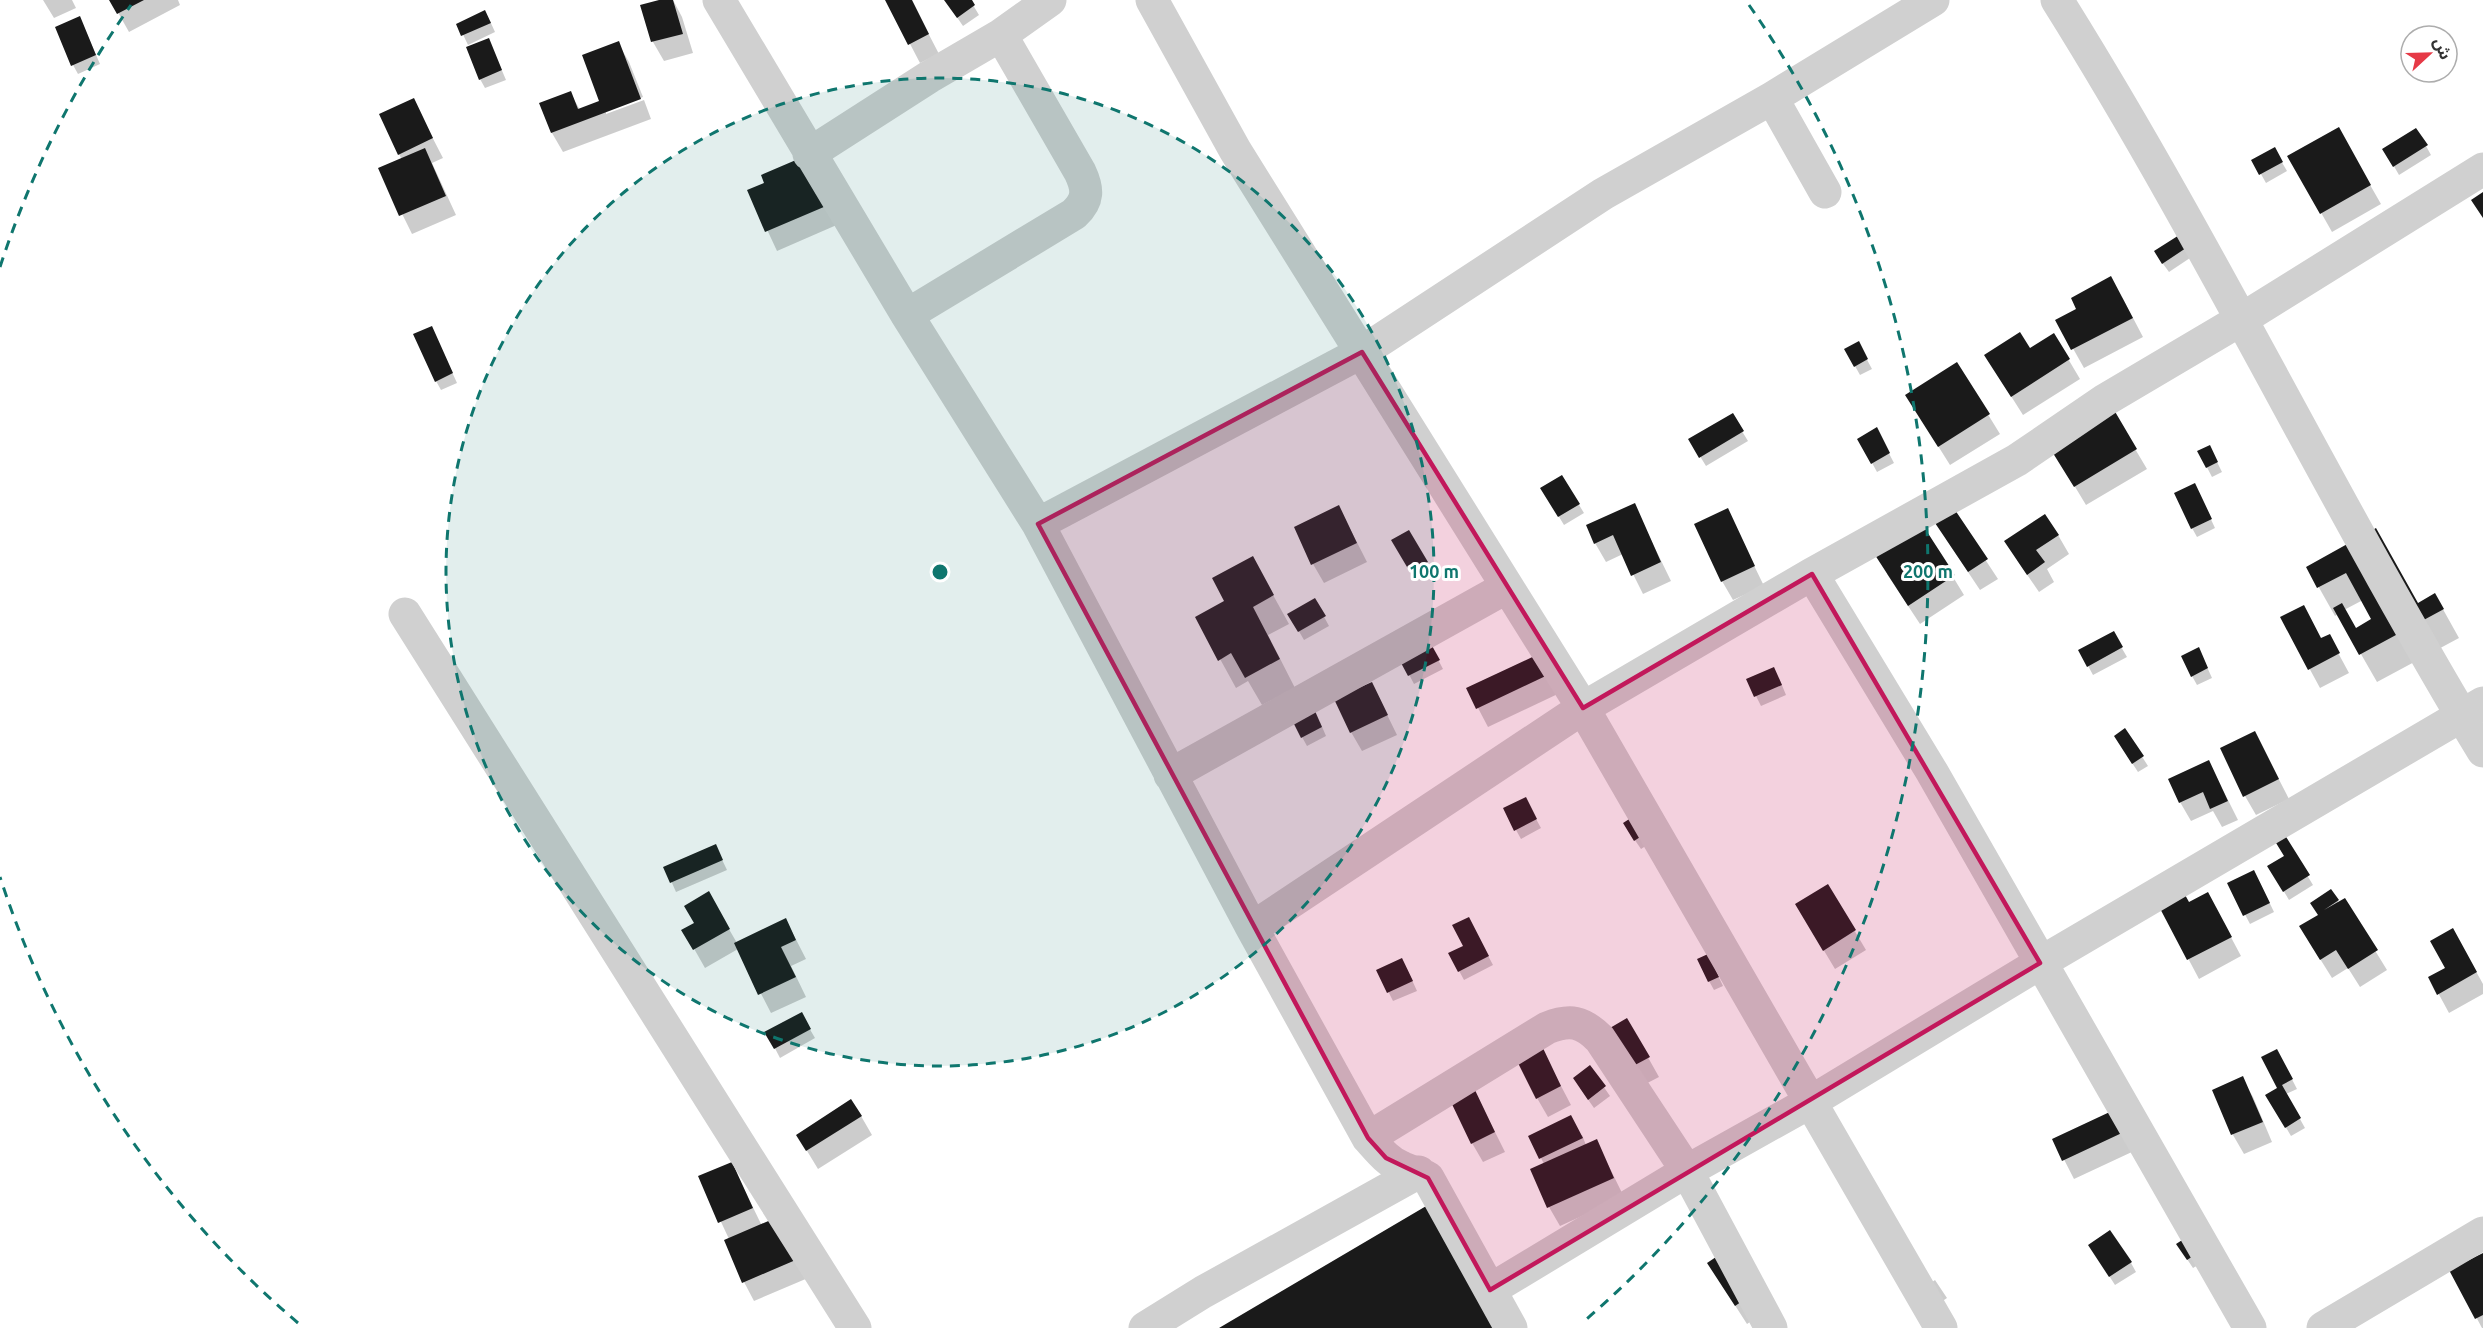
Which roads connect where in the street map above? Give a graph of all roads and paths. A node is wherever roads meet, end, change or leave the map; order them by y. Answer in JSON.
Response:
{"nodes":[{"id":1,"x":719,"y":0,"type":"edge"},
{"id":2,"x":1050,"y":0,"type":"edge"},
{"id":3,"x":1152,"y":0,"type":"edge"},
{"id":4,"x":1933,"y":0,"type":"edge"},
{"id":5,"x":2057,"y":0,"type":"edge"},
{"id":6,"x":1001,"y":35,"type":"junction"},
{"id":7,"x":1772,"y":98,"type":"junction"},
{"id":8,"x":809,"y":154,"type":"junction"},
{"id":9,"x":2483,"y":169,"type":"edge"},
{"id":10,"x":1825,"y":192,"type":"dead end"},
{"id":11,"x":907,"y":315,"type":"junction"},
{"id":12,"x":2242,"y":319,"type":"junction"},
{"id":13,"x":1362,"y":352,"type":"junction"},
{"id":14,"x":1038,"y":524,"type":"junction"},
{"id":15,"x":1812,"y":574,"type":"junction"},
{"id":16,"x":1507,"y":587,"type":"junction"},
{"id":17,"x":405,"y":614,"type":"dead end"},
{"id":18,"x":1583,"y":708,"type":"junction"},
{"id":19,"x":2472,"y":709,"type":"edge"},
{"id":20,"x":2483,"y":751,"type":"edge"},
{"id":21,"x":1170,"y":775,"type":"junction"},
{"id":22,"x":1252,"y":928,"type":"junction"},
{"id":23,"x":2040,"y":963,"type":"junction"},
{"id":24,"x":1812,"y":1101,"type":"junction"},
{"id":25,"x":1368,"y":1138,"type":"junction"},
{"id":26,"x":1688,"y":1171,"type":"junction"},
{"id":27,"x":1419,"y":1172,"type":"junction"},
{"id":28,"x":2483,"y":1233,"type":"edge"},
{"id":29,"x":1490,"y":1290,"type":"junction"},
{"id":30,"x":855,"y":1328,"type":"edge"},
{"id":31,"x":1145,"y":1328,"type":"edge"},
{"id":32,"x":1511,"y":1328,"type":"edge"},
{"id":33,"x":1771,"y":1328,"type":"edge"},
{"id":34,"x":1941,"y":1328,"type":"edge"},
{"id":35,"x":2250,"y":1328,"type":"edge"},
{"id":36,"x":2323,"y":1328,"type":"edge"}],
"edges":[{"from":1,"to":8,"type":"street"},
{"from":2,"to":6,"type":"street"},
{"from":3,"to":13,"type":"street"},
{"from":4,"to":7,"type":"street"},
{"from":5,"to":12,"type":"street"},
{"from":6,"to":8,"type":"street"},
{"from":6,"to":11,"type":"street"},
{"from":7,"to":10,"type":"street"},
{"from":7,"to":13,"type":"street"},
{"from":8,"to":11,"type":"street"},
{"from":9,"to":12,"type":"street"},
{"from":11,"to":14,"type":"street"},
{"from":12,"to":15,"type":"street"},
{"from":12,"to":19,"type":"street"},
{"from":13,"to":14,"type":"street"},
{"from":13,"to":16,"type":"street"},
{"from":14,"to":21,"type":"street"},
{"from":15,"to":18,"type":"street"},
{"from":15,"to":23,"type":"street"},
{"from":16,"to":18,"type":"street"},
{"from":16,"to":21,"type":"street"},
{"from":17,"to":30,"type":"street"},
{"from":18,"to":22,"type":"street"},
{"from":18,"to":24,"type":"street"},
{"from":19,"to":20,"type":"street"},
{"from":19,"to":23,"type":"street"},
{"from":21,"to":22,"type":"street"},
{"from":22,"to":25,"type":"street"},
{"from":23,"to":24,"type":"street"},
{"from":23,"to":35,"type":"street"},
{"from":24,"to":26,"type":"street"},
{"from":24,"to":34,"type":"street"},
{"from":25,"to":26,"type":"street"},
{"from":25,"to":27,"type":"street"},
{"from":26,"to":29,"type":"street"},
{"from":26,"to":33,"type":"street"},
{"from":27,"to":29,"type":"street"},
{"from":27,"to":31,"type":"street"},
{"from":28,"to":36,"type":"street"},
{"from":29,"to":32,"type":"street"}]}
